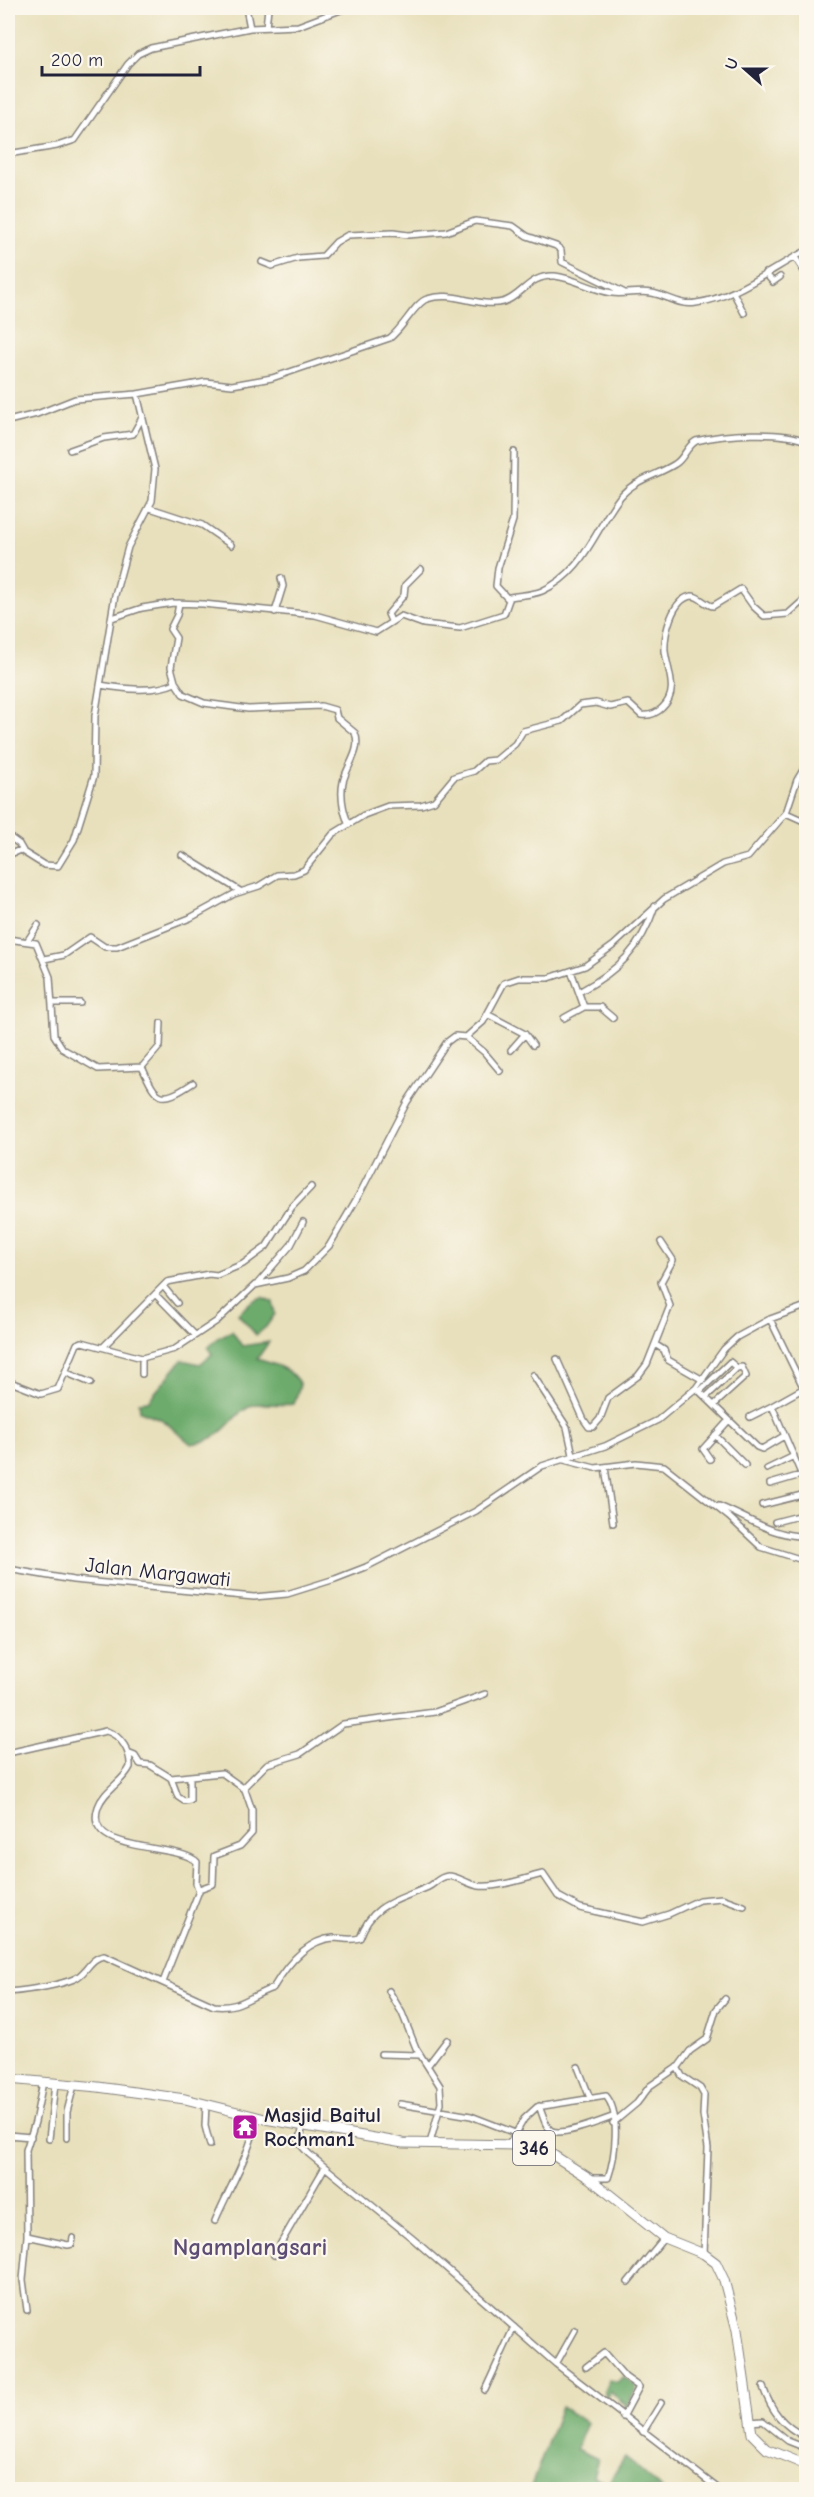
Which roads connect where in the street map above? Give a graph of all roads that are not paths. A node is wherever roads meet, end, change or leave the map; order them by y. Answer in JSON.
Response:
{"nodes":[{"id":1,"x":246,"y":8,"type":"edge"},
{"id":2,"x":268,"y":8,"type":"edge"},
{"id":3,"x":329,"y":8,"type":"edge"},
{"id":4,"x":346,"y":8,"type":"edge"},
{"id":5,"x":332,"y":14,"type":"junction"},
{"id":6,"x":266,"y":27,"type":"junction"},
{"id":7,"x":250,"y":28,"type":"junction"},
{"id":8,"x":8,"y":154,"type":"edge"},
{"id":9,"x":807,"y":251,"type":"edge"},
{"id":10,"x":795,"y":257,"type":"junction"},
{"id":11,"x":262,"y":262,"type":"dead end"},
{"id":12,"x":765,"y":273,"type":"junction"},
{"id":13,"x":807,"y":274,"type":"edge"},
{"id":14,"x":780,"y":277,"type":"dead end"},
{"id":15,"x":734,"y":292,"type":"junction"},
{"id":16,"x":625,"y":293,"type":"junction"},
{"id":17,"x":744,"y":313,"type":"dead end"},
{"id":18,"x":137,"y":394,"type":"junction"},
{"id":19,"x":143,"y":416,"type":"junction"},
{"id":20,"x":8,"y":421,"type":"edge"},
{"id":21,"x":807,"y":441,"type":"edge"},
{"id":22,"x":70,"y":450,"type":"dead end"},
{"id":23,"x":514,"y":452,"type":"dead end"},
{"id":24,"x":150,"y":508,"type":"junction"},
{"id":25,"x":231,"y":545,"type":"dead end"},
{"id":26,"x":421,"y":570,"type":"dead end"},
{"id":27,"x":281,"y":578,"type":"dead end"},
{"id":28,"x":807,"y":598,"type":"edge"},
{"id":29,"x":509,"y":600,"type":"junction"},
{"id":30,"x":179,"y":603,"type":"junction"},
{"id":31,"x":276,"y":612,"type":"junction"},
{"id":32,"x":112,"y":618,"type":"junction"},
{"id":33,"x":390,"y":621,"type":"junction"},
{"id":34,"x":176,"y":683,"type":"junction"},
{"id":35,"x":100,"y":685,"type":"junction"},
{"id":36,"x":807,"y":765,"type":"edge"},
{"id":37,"x":786,"y":813,"type":"junction"},
{"id":38,"x":807,"y":822,"type":"edge"},
{"id":39,"x":348,"y":823,"type":"junction"},
{"id":40,"x":8,"y":836,"type":"edge"},
{"id":41,"x":23,"y":851,"type":"junction"},
{"id":42,"x":8,"y":855,"type":"edge"},
{"id":43,"x":183,"y":855,"type":"dead end"},
{"id":44,"x":240,"y":891,"type":"junction"},
{"id":45,"x":655,"y":905,"type":"junction"},
{"id":46,"x":38,"y":925,"type":"dead end"},
{"id":47,"x":8,"y":939,"type":"edge"},
{"id":48,"x":28,"y":940,"type":"junction"},
{"id":49,"x":44,"y":959,"type":"junction"},
{"id":50,"x":571,"y":971,"type":"junction"},
{"id":51,"x":579,"y":992,"type":"junction"},
{"id":52,"x":52,"y":1003,"type":"junction"},
{"id":53,"x":80,"y":1004,"type":"dead end"},
{"id":54,"x":584,"y":1007,"type":"junction"},
{"id":55,"x":487,"y":1014,"type":"junction"},
{"id":56,"x":564,"y":1018,"type":"dead end"},
{"id":57,"x":613,"y":1018,"type":"dead end"},
{"id":58,"x":161,"y":1023,"type":"dead end"},
{"id":59,"x":525,"y":1034,"type":"junction"},
{"id":60,"x":466,"y":1037,"type":"junction"},
{"id":61,"x":533,"y":1045,"type":"dead end"},
{"id":62,"x":512,"y":1050,"type":"dead end"},
{"id":63,"x":142,"y":1067,"type":"junction"},
{"id":64,"x":500,"y":1071,"type":"dead end"},
{"id":65,"x":193,"y":1083,"type":"dead end"},
{"id":66,"x":311,"y":1187,"type":"dead end"},
{"id":67,"x":303,"y":1222,"type":"dead end"},
{"id":68,"x":661,"y":1242,"type":"dead end"},
{"id":69,"x":258,"y":1283,"type":"junction"},
{"id":70,"x":163,"y":1286,"type":"junction"},
{"id":71,"x":155,"y":1294,"type":"junction"},
{"id":72,"x":177,"y":1303,"type":"dead end"},
{"id":73,"x":807,"y":1306,"type":"edge"},
{"id":74,"x":770,"y":1319,"type":"junction"},
{"id":75,"x":195,"y":1335,"type":"junction"},
{"id":76,"x":656,"y":1345,"type":"junction"},
{"id":77,"x":103,"y":1347,"type":"junction"},
{"id":78,"x":142,"y":1358,"type":"junction"},
{"id":79,"x":557,"y":1359,"type":"dead end"},
{"id":80,"x":737,"y":1368,"type":"junction"},
{"id":81,"x":67,"y":1373,"type":"junction"},
{"id":82,"x":142,"y":1374,"type":"dead end"},
{"id":83,"x":533,"y":1374,"type":"dead end"},
{"id":84,"x":703,"y":1380,"type":"junction"},
{"id":85,"x":8,"y":1381,"type":"edge"},
{"id":86,"x":91,"y":1383,"type":"dead end"},
{"id":87,"x":806,"y":1389,"type":"edge"},
{"id":88,"x":698,"y":1390,"type":"junction"},
{"id":89,"x":706,"y":1397,"type":"junction"},
{"id":90,"x":714,"y":1405,"type":"junction"},
{"id":91,"x":772,"y":1407,"type":"junction"},
{"id":92,"x":750,"y":1417,"type":"dead end"},
{"id":93,"x":729,"y":1420,"type":"junction"},
{"id":94,"x":716,"y":1436,"type":"junction"},
{"id":95,"x":784,"y":1436,"type":"junction"},
{"id":96,"x":573,"y":1455,"type":"junction"},
{"id":97,"x":794,"y":1456,"type":"junction"},
{"id":98,"x":560,"y":1460,"type":"junction"},
{"id":99,"x":710,"y":1460,"type":"dead end"},
{"id":100,"x":745,"y":1465,"type":"dead end"},
{"id":101,"x":605,"y":1467,"type":"junction"},
{"id":102,"x":767,"y":1469,"type":"dead end"},
{"id":103,"x":801,"y":1475,"type":"junction"},
{"id":104,"x":770,"y":1484,"type":"dead end"},
{"id":105,"x":807,"y":1485,"type":"edge"},
{"id":106,"x":807,"y":1494,"type":"edge"},
{"id":107,"x":715,"y":1505,"type":"junction"},
{"id":108,"x":762,"y":1505,"type":"dead end"},
{"id":109,"x":807,"y":1514,"type":"edge"},
{"id":110,"x":775,"y":1522,"type":"dead end"},
{"id":111,"x":613,"y":1523,"type":"dead end"},
{"id":112,"x":807,"y":1536,"type":"edge"},
{"id":113,"x":807,"y":1561,"type":"edge"},
{"id":114,"x":8,"y":1569,"type":"edge"},
{"id":115,"x":485,"y":1694,"type":"dead end"},
{"id":116,"x":8,"y":1753,"type":"edge"},
{"id":117,"x":130,"y":1754,"type":"junction"},
{"id":118,"x":190,"y":1776,"type":"junction"},
{"id":119,"x":171,"y":1778,"type":"junction"},
{"id":120,"x":244,"y":1787,"type":"junction"},
{"id":121,"x":199,"y":1887,"type":"junction"},
{"id":122,"x":744,"y":1906,"type":"dead end"},
{"id":123,"x":163,"y":1981,"type":"junction"},
{"id":124,"x":389,"y":1991,"type":"dead end"},
{"id":125,"x":8,"y":1992,"type":"edge"},
{"id":126,"x":725,"y":1998,"type":"dead end"},
{"id":127,"x":447,"y":2040,"type":"dead end"},
{"id":128,"x":381,"y":2054,"type":"dead end"},
{"id":129,"x":420,"y":2055,"type":"junction"},
{"id":130,"x":428,"y":2065,"type":"junction"},
{"id":131,"x":578,"y":2067,"type":"dead end"},
{"id":132,"x":678,"y":2067,"type":"junction"},
{"id":133,"x":8,"y":2079,"type":"edge"},
{"id":134,"x":43,"y":2082,"type":"junction"},
{"id":135,"x":55,"y":2084,"type":"junction"},
{"id":136,"x":79,"y":2085,"type":"junction"},
{"id":137,"x":591,"y":2098,"type":"junction"},
{"id":138,"x":206,"y":2104,"type":"junction"},
{"id":139,"x":400,"y":2104,"type":"dead end"},
{"id":140,"x":539,"y":2106,"type":"junction"},
{"id":141,"x":440,"y":2111,"type":"junction"},
{"id":142,"x":257,"y":2117,"type":"junction"},
{"id":143,"x":613,"y":2120,"type":"junction"},
{"id":144,"x":303,"y":2126,"type":"junction"},
{"id":145,"x":515,"y":2133,"type":"junction"},
{"id":146,"x":8,"y":2135,"type":"edge"},
{"id":147,"x":31,"y":2137,"type":"junction"},
{"id":148,"x":67,"y":2138,"type":"dead end"},
{"id":149,"x":49,"y":2139,"type":"dead end"},
{"id":150,"x":210,"y":2145,"type":"dead end"},
{"id":151,"x":429,"y":2145,"type":"junction"},
{"id":152,"x":509,"y":2145,"type":"junction"},
{"id":153,"x":325,"y":2167,"type":"junction"},
{"id":154,"x":589,"y":2178,"type":"junction"},
{"id":155,"x":215,"y":2221,"type":"dead end"},
{"id":156,"x":27,"y":2236,"type":"junction"},
{"id":157,"x":74,"y":2238,"type":"dead end"},
{"id":158,"x":664,"y":2238,"type":"junction"},
{"id":159,"x":274,"y":2254,"type":"dead end"},
{"id":160,"x":704,"y":2254,"type":"junction"},
{"id":161,"x":628,"y":2282,"type":"dead end"},
{"id":162,"x":27,"y":2310,"type":"dead end"},
{"id":163,"x":514,"y":2327,"type":"junction"},
{"id":164,"x":575,"y":2330,"type":"dead end"},
{"id":165,"x":556,"y":2364,"type":"junction"},
{"id":166,"x":586,"y":2367,"type":"dead end"},
{"id":167,"x":763,"y":2387,"type":"dead end"},
{"id":168,"x":485,"y":2390,"type":"dead end"},
{"id":169,"x":661,"y":2403,"type":"dead end"},
{"id":170,"x":623,"y":2417,"type":"junction"},
{"id":171,"x":749,"y":2422,"type":"junction"},
{"id":172,"x":643,"y":2432,"type":"junction"},
{"id":173,"x":807,"y":2437,"type":"edge"},
{"id":174,"x":807,"y":2448,"type":"edge"},
{"id":175,"x":807,"y":2465,"type":"edge"},
{"id":176,"x":720,"y":2490,"type":"edge"}],
"edges":[{"from":1,"to":7,"type":"street"},
{"from":2,"to":6,"type":"street"},
{"from":3,"to":5,"type":"street"},
{"from":4,"to":5,"type":"street"},
{"from":5,"to":6,"type":"street"},
{"from":6,"to":7,"type":"street"},
{"from":7,"to":8,"type":"street"},
{"from":9,"to":10,"type":"street"},
{"from":10,"to":12,"type":"street"},
{"from":10,"to":13,"type":"street"},
{"from":11,"to":16,"type":"street"},
{"from":12,"to":14,"type":"street"},
{"from":12,"to":15,"type":"street"},
{"from":15,"to":16,"type":"street"},
{"from":15,"to":17,"type":"street"},
{"from":16,"to":18,"type":"street"},
{"from":18,"to":19,"type":"street"},
{"from":18,"to":20,"type":"street"},
{"from":19,"to":22,"type":"street"},
{"from":19,"to":24,"type":"street"},
{"from":21,"to":29,"type":"street"},
{"from":23,"to":29,"type":"street"},
{"from":24,"to":25,"type":"street"},
{"from":24,"to":32,"type":"street"},
{"from":26,"to":33,"type":"street"},
{"from":27,"to":31,"type":"street"},
{"from":28,"to":39,"type":"street"},
{"from":29,"to":33,"type":"street"},
{"from":30,"to":31,"type":"street"},
{"from":30,"to":32,"type":"street"},
{"from":30,"to":34,"type":"street"},
{"from":31,"to":33,"type":"street"},
{"from":32,"to":35,"type":"street"},
{"from":34,"to":35,"type":"street"},
{"from":34,"to":39,"type":"street"},
{"from":35,"to":41,"type":"street"},
{"from":36,"to":37,"type":"street"},
{"from":37,"to":38,"type":"street"},
{"from":37,"to":45,"type":"street"},
{"from":39,"to":44,"type":"street"},
{"from":40,"to":41,"type":"street"},
{"from":41,"to":42,"type":"street"},
{"from":43,"to":44,"type":"street"},
{"from":44,"to":49,"type":"street"},
{"from":45,"to":50,"type":"street"},
{"from":45,"to":51,"type":"street"},
{"from":46,"to":48,"type":"street"},
{"from":47,"to":48,"type":"street"},
{"from":48,"to":49,"type":"street"},
{"from":49,"to":52,"type":"street"},
{"from":50,"to":51,"type":"street"},
{"from":50,"to":55,"type":"street"},
{"from":51,"to":54,"type":"street"},
{"from":52,"to":53,"type":"street"},
{"from":52,"to":63,"type":"street"},
{"from":54,"to":56,"type":"street"},
{"from":54,"to":57,"type":"street"},
{"from":55,"to":59,"type":"street"},
{"from":55,"to":60,"type":"street"},
{"from":58,"to":63,"type":"street"},
{"from":59,"to":61,"type":"street"},
{"from":59,"to":62,"type":"street"},
{"from":60,"to":64,"type":"street"},
{"from":60,"to":69,"type":"street"},
{"from":63,"to":65,"type":"street"},
{"from":66,"to":70,"type":"street"},
{"from":67,"to":69,"type":"street"},
{"from":68,"to":76,"type":"street"},
{"from":69,"to":75,"type":"street"},
{"from":70,"to":71,"type":"street"},
{"from":70,"to":72,"type":"street"},
{"from":71,"to":75,"type":"street"},
{"from":71,"to":77,"type":"street"},
{"from":73,"to":74,"type":"street"},
{"from":74,"to":84,"type":"street"},
{"from":74,"to":87,"type":"street"},
{"from":75,"to":78,"type":"street"},
{"from":76,"to":79,"type":"street"},
{"from":76,"to":84,"type":"street"},
{"from":77,"to":78,"type":"street"},
{"from":77,"to":81,"type":"street"},
{"from":78,"to":82,"type":"street"},
{"from":80,"to":88,"type":"street"},
{"from":80,"to":89,"type":"street"},
{"from":80,"to":90,"type":"street"},
{"from":81,"to":85,"type":"street"},
{"from":81,"to":86,"type":"street"},
{"from":83,"to":96,"type":"street"},
{"from":84,"to":88,"type":"street"},
{"from":87,"to":91,"type":"street"},
{"from":88,"to":89,"type":"street"},
{"from":88,"to":96,"type":"street","name":"Jalan Margawati"},
{"from":89,"to":90,"type":"street"},
{"from":90,"to":93,"type":"street"},
{"from":91,"to":92,"type":"street"},
{"from":91,"to":95,"type":"street"},
{"from":93,"to":94,"type":"street"},
{"from":93,"to":95,"type":"street"},
{"from":94,"to":99,"type":"street"},
{"from":94,"to":100,"type":"street"},
{"from":95,"to":97,"type":"street"},
{"from":96,"to":98,"type":"street","name":"Jalan Margawati"},
{"from":97,"to":102,"type":"street"},
{"from":97,"to":103,"type":"street"},
{"from":98,"to":101,"type":"street"},
{"from":98,"to":114,"type":"street","name":"Jalan Margawati"},
{"from":101,"to":107,"type":"street"},
{"from":101,"to":111,"type":"street"},
{"from":103,"to":104,"type":"street"},
{"from":103,"to":105,"type":"street"},
{"from":106,"to":108,"type":"street"},
{"from":107,"to":112,"type":"street"},
{"from":107,"to":113,"type":"street"},
{"from":109,"to":110,"type":"street"},
{"from":115,"to":120,"type":"street"},
{"from":116,"to":117,"type":"street"},
{"from":117,"to":119,"type":"street"},
{"from":117,"to":121,"type":"street"},
{"from":118,"to":119,"type":"street"},
{"from":118,"to":119,"type":"street"},
{"from":118,"to":120,"type":"street"},
{"from":120,"to":121,"type":"street"},
{"from":121,"to":123,"type":"street"},
{"from":122,"to":123,"type":"street"},
{"from":123,"to":125,"type":"street"},
{"from":124,"to":129,"type":"street"},
{"from":126,"to":132,"type":"street"},
{"from":127,"to":130,"type":"street"},
{"from":128,"to":129,"type":"street"},
{"from":129,"to":130,"type":"street"},
{"from":130,"to":141,"type":"street"},
{"from":131,"to":137,"type":"street"},
{"from":132,"to":143,"type":"street"},
{"from":132,"to":160,"type":"street"},
{"from":133,"to":134,"type":"main road","number":"346"},
{"from":134,"to":135,"type":"main road","number":"346"},
{"from":134,"to":147,"type":"street"},
{"from":135,"to":136,"type":"main road","number":"346"},
{"from":135,"to":149,"type":"street"},
{"from":136,"to":138,"type":"main road","number":"346"},
{"from":136,"to":148,"type":"street"},
{"from":137,"to":140,"type":"street"},
{"from":137,"to":143,"type":"street"},
{"from":138,"to":142,"type":"main road","number":"346"},
{"from":138,"to":150,"type":"street"},
{"from":139,"to":141,"type":"street"},
{"from":140,"to":143,"type":"street"},
{"from":140,"to":145,"type":"street"},
{"from":141,"to":145,"type":"street"},
{"from":141,"to":151,"type":"street"},
{"from":142,"to":144,"type":"main road","number":"346"},
{"from":142,"to":155,"type":"street"},
{"from":143,"to":154,"type":"street"},
{"from":144,"to":151,"type":"main road","number":"346"},
{"from":144,"to":153,"type":"street"},
{"from":145,"to":152,"type":"street"},
{"from":146,"to":147,"type":"street"},
{"from":147,"to":156,"type":"street"},
{"from":151,"to":152,"type":"main road","number":"346"},
{"from":152,"to":154,"type":"main road","number":"346"},
{"from":153,"to":159,"type":"street"},
{"from":153,"to":163,"type":"street"},
{"from":154,"to":158,"type":"main road","number":"346"},
{"from":156,"to":157,"type":"street"},
{"from":156,"to":162,"type":"street"},
{"from":158,"to":160,"type":"main road","number":"346"},
{"from":158,"to":161,"type":"street"},
{"from":160,"to":171,"type":"main road"},
{"from":163,"to":165,"type":"street"},
{"from":163,"to":168,"type":"street"},
{"from":164,"to":165,"type":"street"},
{"from":165,"to":170,"type":"street"},
{"from":166,"to":170,"type":"street"},
{"from":167,"to":173,"type":"street"},
{"from":169,"to":172,"type":"street"},
{"from":170,"to":172,"type":"street"},
{"from":171,"to":174,"type":"street"},
{"from":171,"to":175,"type":"main road"},
{"from":172,"to":176,"type":"street"}]}
